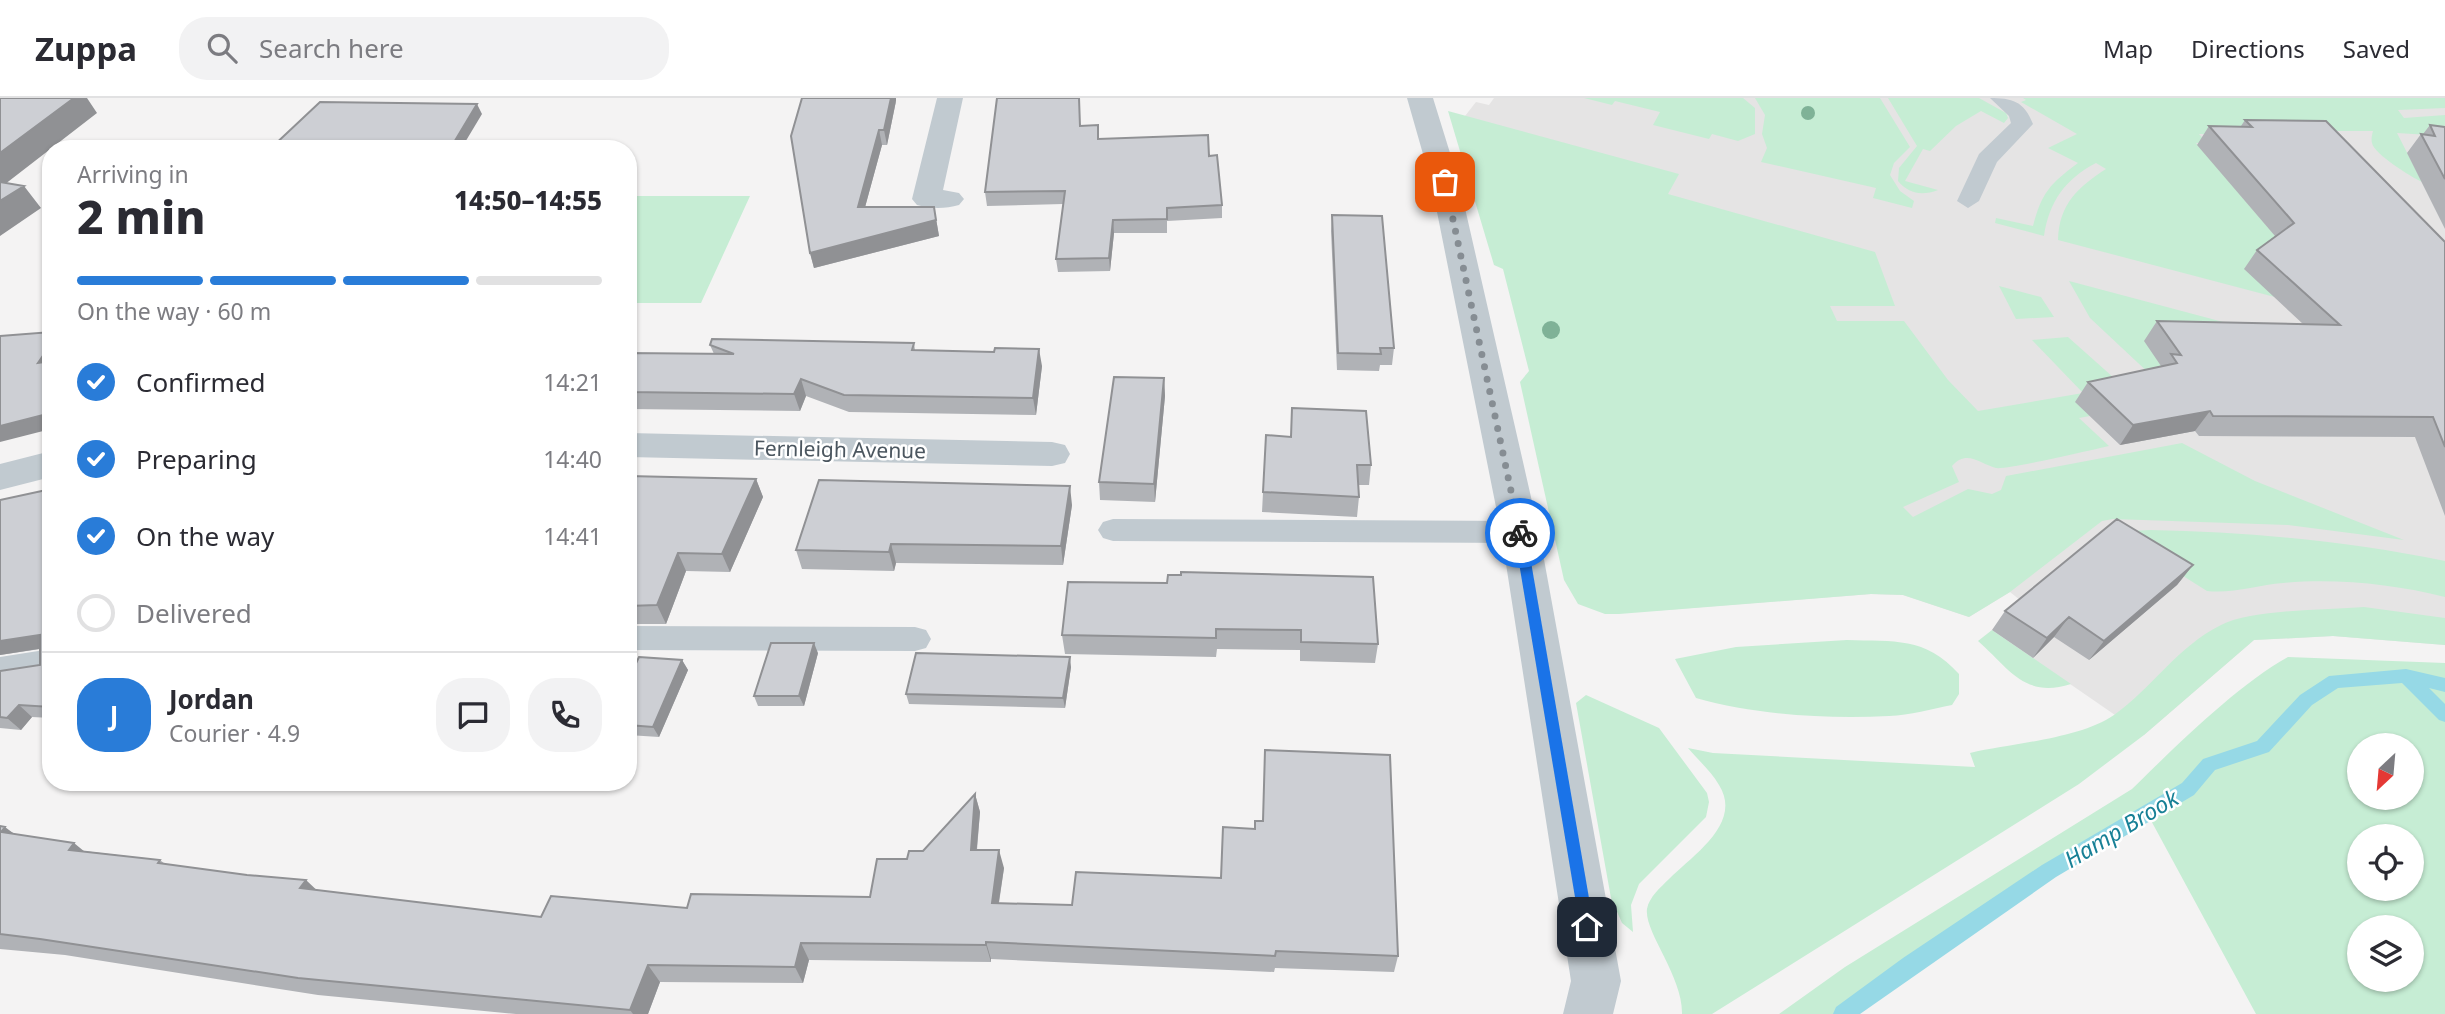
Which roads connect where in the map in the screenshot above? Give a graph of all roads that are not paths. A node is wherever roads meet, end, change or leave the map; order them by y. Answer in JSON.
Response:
{"nodes":[{"id":1,"x":950,"y":98,"type":"edge"},
{"id":2,"x":1420,"y":98,"type":"edge"},
{"id":3,"x":2000,"y":98,"type":"edge"},
{"id":4,"x":926,"y":200,"type":"dead end"},
{"id":5,"x":1968,"y":201,"type":"dead end"},
{"id":6,"x":637,"y":445,"type":"edge"},
{"id":7,"x":1052,"y":454,"type":"dead end"},
{"id":8,"x":42,"y":466,"type":"edge"},
{"id":9,"x":0,"y":477,"type":"edge"},
{"id":10,"x":1113,"y":530,"type":"dead end"},
{"id":11,"x":1520,"y":532,"type":"junction"},
{"id":12,"x":637,"y":638,"type":"edge"},
{"id":13,"x":915,"y":639,"type":"dead end"},
{"id":14,"x":42,"y":663,"type":"edge"},
{"id":15,"x":0,"y":670,"type":"edge"},
{"id":16,"x":1588,"y":1014,"type":"edge"}],
"edges":[{"from":1,"to":4,"type":"street"},
{"from":2,"to":11,"type":"street"},
{"from":3,"to":5,"type":"lane"},
{"from":6,"to":7,"type":"street","name":"Fernleigh Avenue"},
{"from":8,"to":9,"type":"street"},
{"from":10,"to":11,"type":"lane"},
{"from":11,"to":16,"type":"street"},
{"from":12,"to":13,"type":"lane"},
{"from":14,"to":15,"type":"lane"}]}
